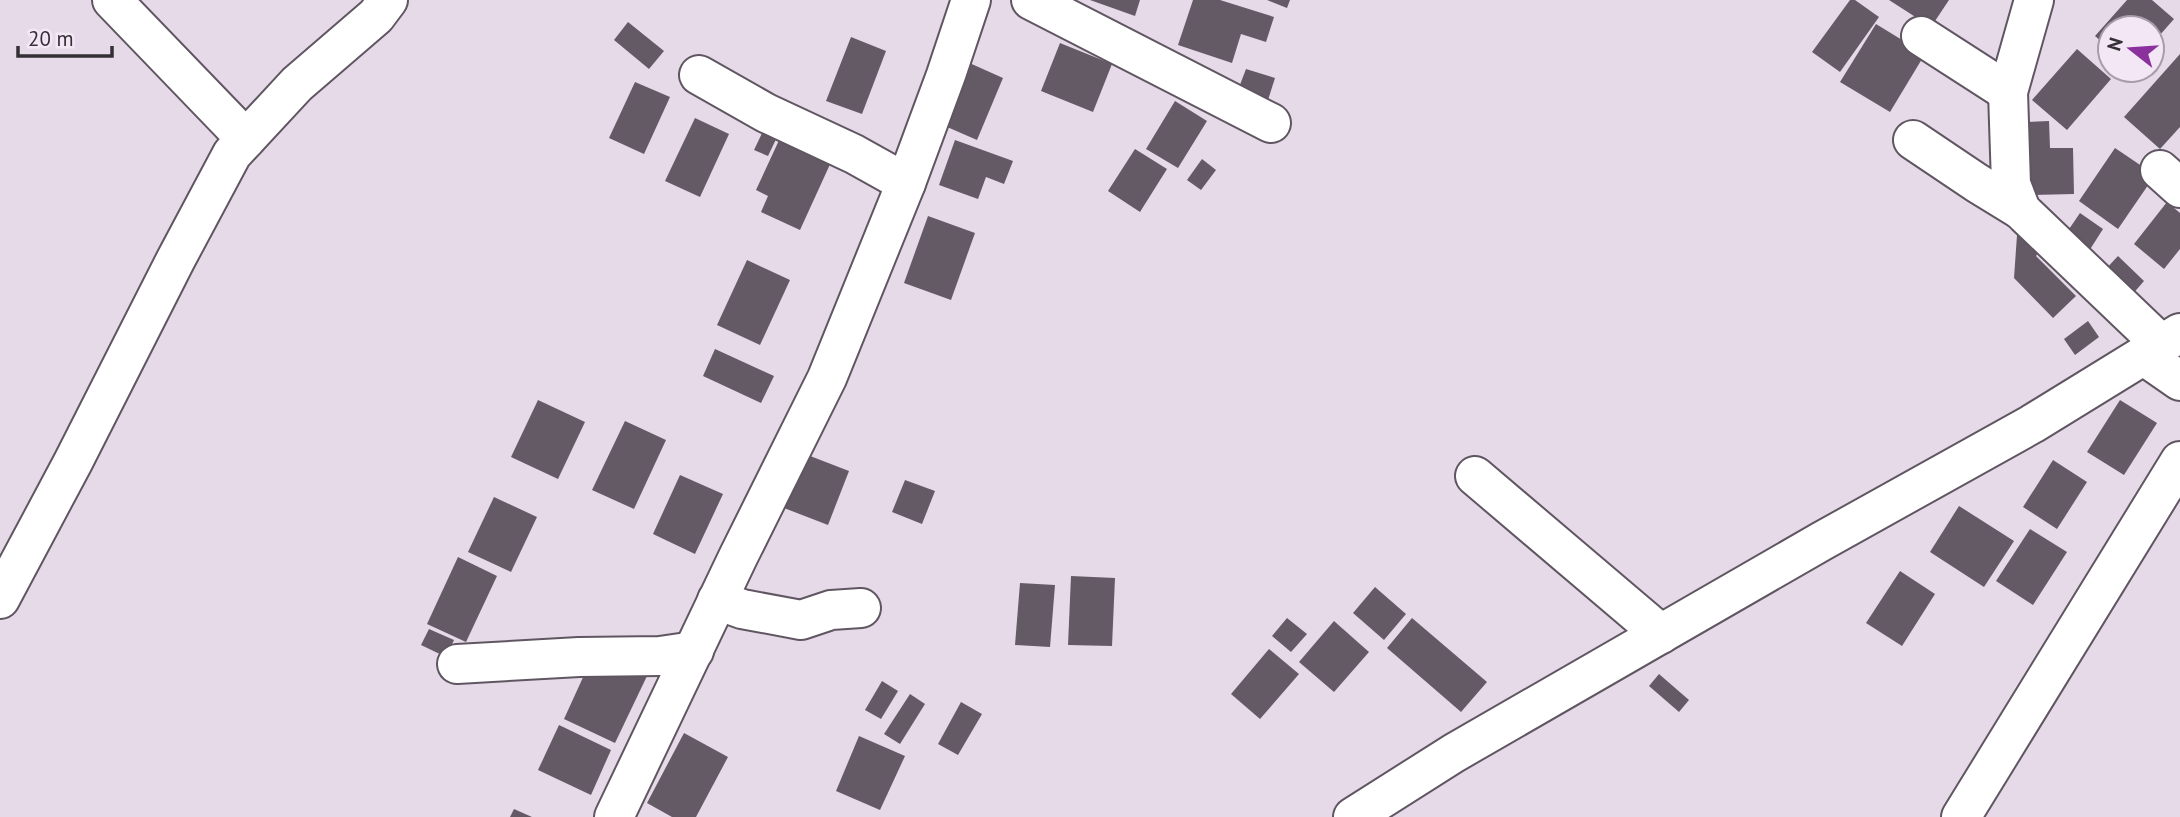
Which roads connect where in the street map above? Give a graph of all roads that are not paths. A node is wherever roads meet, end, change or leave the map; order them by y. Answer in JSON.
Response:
{"nodes":[{"id":1,"x":112,"y":0,"type":"edge"},
{"id":2,"x":388,"y":0,"type":"edge"},
{"id":3,"x":971,"y":0,"type":"edge"},
{"id":4,"x":1031,"y":0,"type":"edge"},
{"id":5,"x":2034,"y":0,"type":"edge"},
{"id":6,"x":1921,"y":36,"type":"dead end"},
{"id":7,"x":699,"y":75,"type":"dead end"},
{"id":8,"x":2008,"y":92,"type":"junction"},
{"id":9,"x":1271,"y":123,"type":"dead end"},
{"id":10,"x":246,"y":139,"type":"junction"},
{"id":11,"x":1913,"y":140,"type":"dead end"},
{"id":12,"x":906,"y":183,"type":"junction"},
{"id":13,"x":2021,"y":209,"type":"junction"},
{"id":14,"x":2162,"y":345,"type":"edge"},
{"id":15,"x":2180,"y":381,"type":"edge"},
{"id":16,"x":2180,"y":460,"type":"edge"},
{"id":17,"x":1475,"y":476,"type":"dead end"},
{"id":18,"x":0,"y":599,"type":"edge"},
{"id":19,"x":717,"y":600,"type":"junction"},
{"id":20,"x":861,"y":607,"type":"dead end"},
{"id":21,"x":1661,"y":634,"type":"junction"},
{"id":22,"x":694,"y":650,"type":"junction"},
{"id":23,"x":457,"y":664,"type":"dead end"},
{"id":24,"x":1384,"y":811,"type":"edge"},
{"id":25,"x":614,"y":817,"type":"edge"},
{"id":26,"x":1961,"y":817,"type":"edge"}],
"edges":[{"from":1,"to":10,"type":"street"},
{"from":2,"to":10,"type":"street"},
{"from":3,"to":12,"type":"street"},
{"from":4,"to":9,"type":"street"},
{"from":5,"to":8,"type":"street"},
{"from":6,"to":8,"type":"street"},
{"from":7,"to":12,"type":"street"},
{"from":8,"to":13,"type":"street"},
{"from":10,"to":18,"type":"street"},
{"from":11,"to":13,"type":"street"},
{"from":12,"to":19,"type":"street"},
{"from":13,"to":14,"type":"street"},
{"from":14,"to":15,"type":"street"},
{"from":14,"to":21,"type":"street"},
{"from":16,"to":26,"type":"street"},
{"from":17,"to":21,"type":"street"},
{"from":19,"to":20,"type":"street"},
{"from":19,"to":22,"type":"street"},
{"from":21,"to":24,"type":"street"},
{"from":22,"to":23,"type":"street"},
{"from":22,"to":25,"type":"street"}]}
